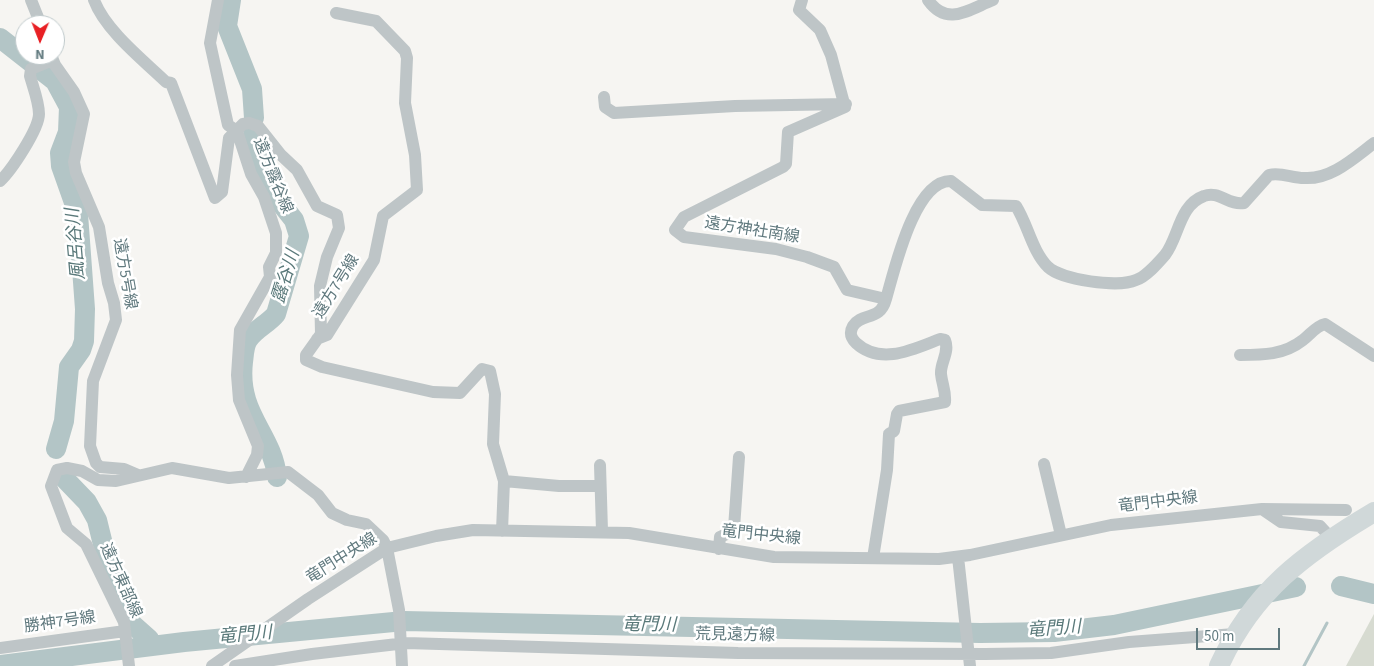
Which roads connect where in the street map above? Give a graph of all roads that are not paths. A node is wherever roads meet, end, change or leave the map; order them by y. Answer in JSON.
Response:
{"nodes":[{"id":1,"x":32,"y":0,"type":"edge"},
{"id":2,"x":94,"y":0,"type":"edge"},
{"id":3,"x":218,"y":0,"type":"edge"},
{"id":4,"x":802,"y":0,"type":"edge"},
{"id":5,"x":928,"y":0,"type":"edge"},
{"id":6,"x":993,"y":0,"type":"edge"},
{"id":7,"x":336,"y":13,"type":"dead end"},
{"id":8,"x":37,"y":15,"type":"edge"},
{"id":9,"x":38,"y":65,"type":"edge"},
{"id":10,"x":57,"y":65,"type":"edge"},
{"id":11,"x":604,"y":97,"type":"dead end"},
{"id":12,"x":846,"y":104,"type":"junction"},
{"id":13,"x":237,"y":131,"type":"junction"},
{"id":14,"x":1374,"y":144,"type":"edge"},
{"id":15,"x":0,"y":181,"type":"edge"},
{"id":16,"x":886,"y":299,"type":"junction"},
{"id":17,"x":317,"y":339,"type":"junction"},
{"id":18,"x":1240,"y":355,"type":"dead end"},
{"id":19,"x":1374,"y":356,"type":"edge"},
{"id":20,"x":739,"y":457,"type":"dead end"},
{"id":21,"x":1044,"y":464,"type":"dead end"},
{"id":22,"x":600,"y":465,"type":"dead end"},
{"id":23,"x":138,"y":475,"type":"junction"},
{"id":24,"x":246,"y":477,"type":"junction"},
{"id":25,"x":504,"y":481,"type":"junction"},
{"id":26,"x":600,"y":486,"type":"junction"},
{"id":27,"x":1262,"y":509,"type":"junction"},
{"id":28,"x":1346,"y":510,"type":"dead end"},
{"id":29,"x":1374,"y":512,"type":"edge"},
{"id":30,"x":502,"y":531,"type":"junction"},
{"id":31,"x":602,"y":531,"type":"junction"},
{"id":32,"x":1061,"y":535,"type":"junction"},
{"id":33,"x":1331,"y":538,"type":"junction"},
{"id":34,"x":387,"y":548,"type":"junction"},
{"id":35,"x":718,"y":548,"type":"junction"},
{"id":36,"x":958,"y":557,"type":"junction"},
{"id":37,"x":873,"y":558,"type":"junction"},
{"id":38,"x":1239,"y":629,"type":"junction"},
{"id":39,"x":125,"y":633,"type":"junction"},
{"id":40,"x":401,"y":644,"type":"junction"},
{"id":41,"x":0,"y":648,"type":"edge"},
{"id":42,"x":968,"y":657,"type":"edge"},
{"id":43,"x":129,"y":666,"type":"edge"},
{"id":44,"x":212,"y":666,"type":"edge"},
{"id":45,"x":235,"y":666,"type":"edge"},
{"id":46,"x":402,"y":666,"type":"edge"},
{"id":47,"x":1219,"y":666,"type":"edge"}],
"edges":[{"from":1,"to":8,"type":"street"},
{"from":2,"to":13,"type":"street"},
{"from":3,"to":13,"type":"street","name":"遠方露谷線"},
{"from":4,"to":12,"type":"street"},
{"from":5,"to":6,"type":"street"},
{"from":7,"to":17,"type":"street","name":"遠方7号線"},
{"from":9,"to":15,"type":"street"},
{"from":10,"to":23,"type":"street","name":"遠方5号線"},
{"from":11,"to":12,"type":"street"},
{"from":12,"to":16,"type":"street","name":"遠方神社南線"},
{"from":13,"to":17,"type":"street"},
{"from":13,"to":24,"type":"street","name":"遠方露谷線"},
{"from":14,"to":16,"type":"street"},
{"from":16,"to":37,"type":"street"},
{"from":17,"to":25,"type":"street","name":"遠方7号線"},
{"from":18,"to":19,"type":"street"},
{"from":20,"to":35,"type":"street"},
{"from":21,"to":32,"type":"street"},
{"from":22,"to":26,"type":"street"},
{"from":23,"to":24,"type":"street","name":"遠方東部線"},
{"from":23,"to":39,"type":"street","name":"遠方東部線"},
{"from":24,"to":34,"type":"street","name":"遠方東部線"},
{"from":25,"to":26,"type":"street"},
{"from":25,"to":30,"type":"street","name":"遠方7号線"},
{"from":26,"to":31,"type":"street"},
{"from":27,"to":28,"type":"street","name":"竜門中央線"},
{"from":27,"to":32,"type":"street","name":"竜門中央線"},
{"from":27,"to":33,"type":"street"},
{"from":29,"to":33,"type":"main road"},
{"from":30,"to":31,"type":"street","name":"竜門中央線"},
{"from":30,"to":34,"type":"street","name":"竜門中央線"},
{"from":31,"to":35,"type":"street","name":"竜門中央線"},
{"from":32,"to":36,"type":"street","name":"竜門中央線"},
{"from":33,"to":38,"type":"main road"},
{"from":34,"to":40,"type":"street"},
{"from":34,"to":44,"type":"street","name":"竜門中央線"},
{"from":35,"to":37,"type":"street","name":"竜門中央線"},
{"from":36,"to":37,"type":"street","name":"竜門中央線"},
{"from":36,"to":42,"type":"street"},
{"from":38,"to":42,"type":"street","name":"荒見遠方線"},
{"from":38,"to":47,"type":"main road"},
{"from":39,"to":41,"type":"street","name":"勝神7号線"},
{"from":39,"to":43,"type":"street"},
{"from":40,"to":42,"type":"street","name":"荒見遠方線"},
{"from":40,"to":45,"type":"street","name":"荒見遠方線"},
{"from":40,"to":46,"type":"street"}]}
